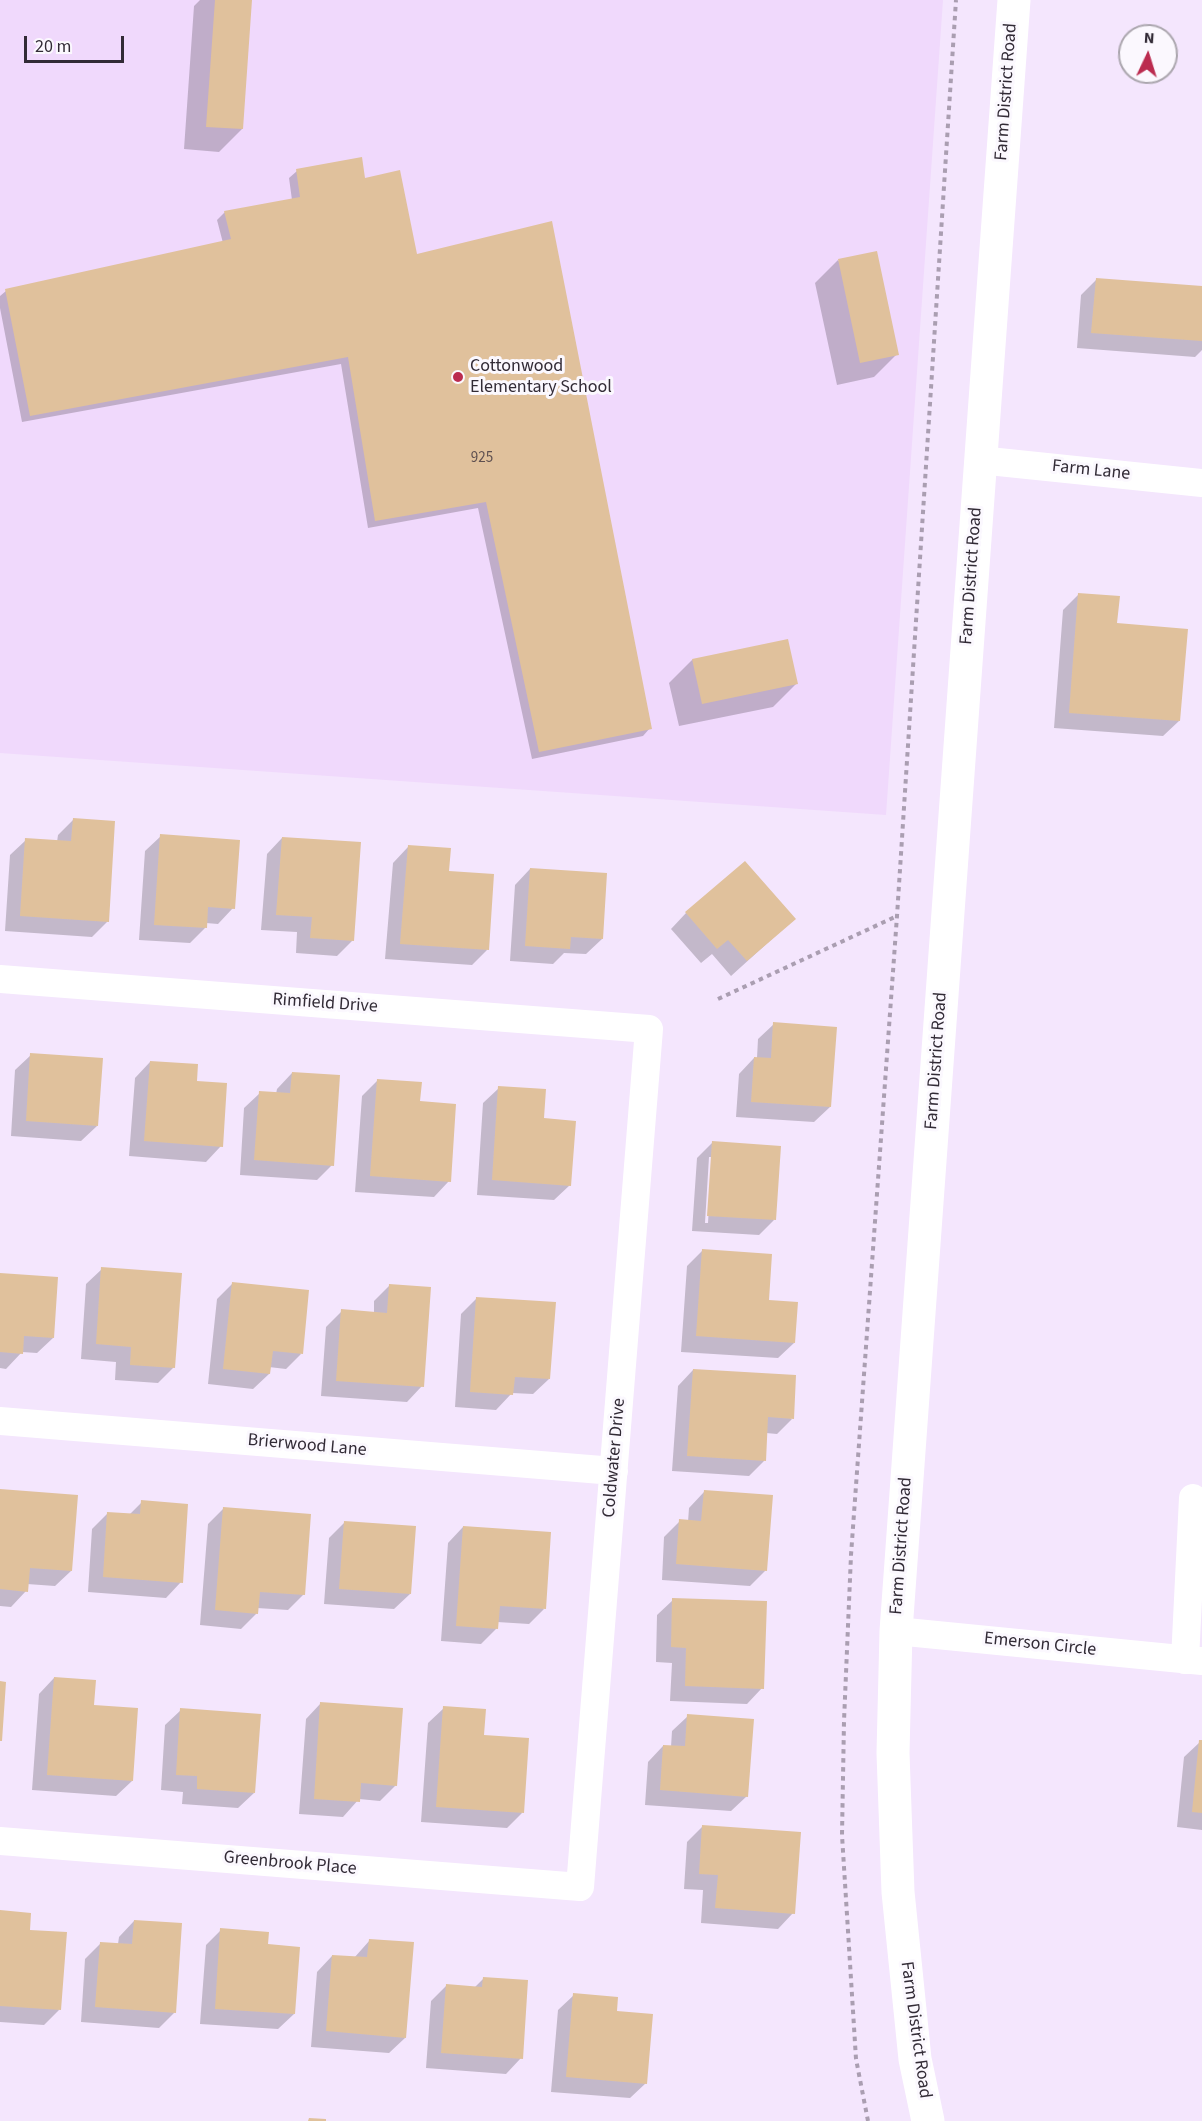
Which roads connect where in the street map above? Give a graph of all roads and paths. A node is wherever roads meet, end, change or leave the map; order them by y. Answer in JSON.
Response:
{"nodes":[{"id":1,"x":956,"y":0,"type":"edge"},
{"id":2,"x":1014,"y":0,"type":"edge"},
{"id":3,"x":979,"y":460,"type":"junction"},
{"id":4,"x":1202,"y":483,"type":"edge"},
{"id":5,"x":897,"y":916,"type":"junction"},
{"id":6,"x":0,"y":979,"type":"edge"},
{"id":7,"x":718,"y":999,"type":"dead end"},
{"id":8,"x":650,"y":1029,"type":"joint"},
{"id":9,"x":0,"y":1421,"type":"edge"},
{"id":10,"x":614,"y":1471,"type":"junction"},
{"id":11,"x":1193,"y":1498,"type":"dead end"},
{"id":12,"x":896,"y":1631,"type":"junction"},
{"id":13,"x":1194,"y":1660,"type":"edge"},
{"id":14,"x":0,"y":1841,"type":"edge"},
{"id":15,"x":580,"y":1887,"type":"joint"},
{"id":16,"x":868,"y":2121,"type":"edge"},
{"id":17,"x":928,"y":2121,"type":"edge"}],
"edges":[{"from":1,"to":5,"type":"path"},
{"from":2,"to":3,"type":"street","name":"Farm District Road"},
{"from":3,"to":4,"type":"street","name":"Farm Lane"},
{"from":3,"to":12,"type":"street","name":"Farm District Road"},
{"from":5,"to":7,"type":"path"},
{"from":5,"to":16,"type":"path"},
{"from":6,"to":8,"type":"street","name":"Rimfield Drive"},
{"from":8,"to":10,"type":"street","name":"Coldwater Drive"},
{"from":9,"to":10,"type":"street","name":"Brierwood Lane"},
{"from":10,"to":15,"type":"street","name":"Coldwater Drive"},
{"from":11,"to":13,"type":"street","name":"Emerson Circle"},
{"from":12,"to":13,"type":"street","name":"Emerson Circle"},
{"from":12,"to":17,"type":"street","name":"Farm District Road"},
{"from":14,"to":15,"type":"street","name":"Greenbrook Place"}]}
